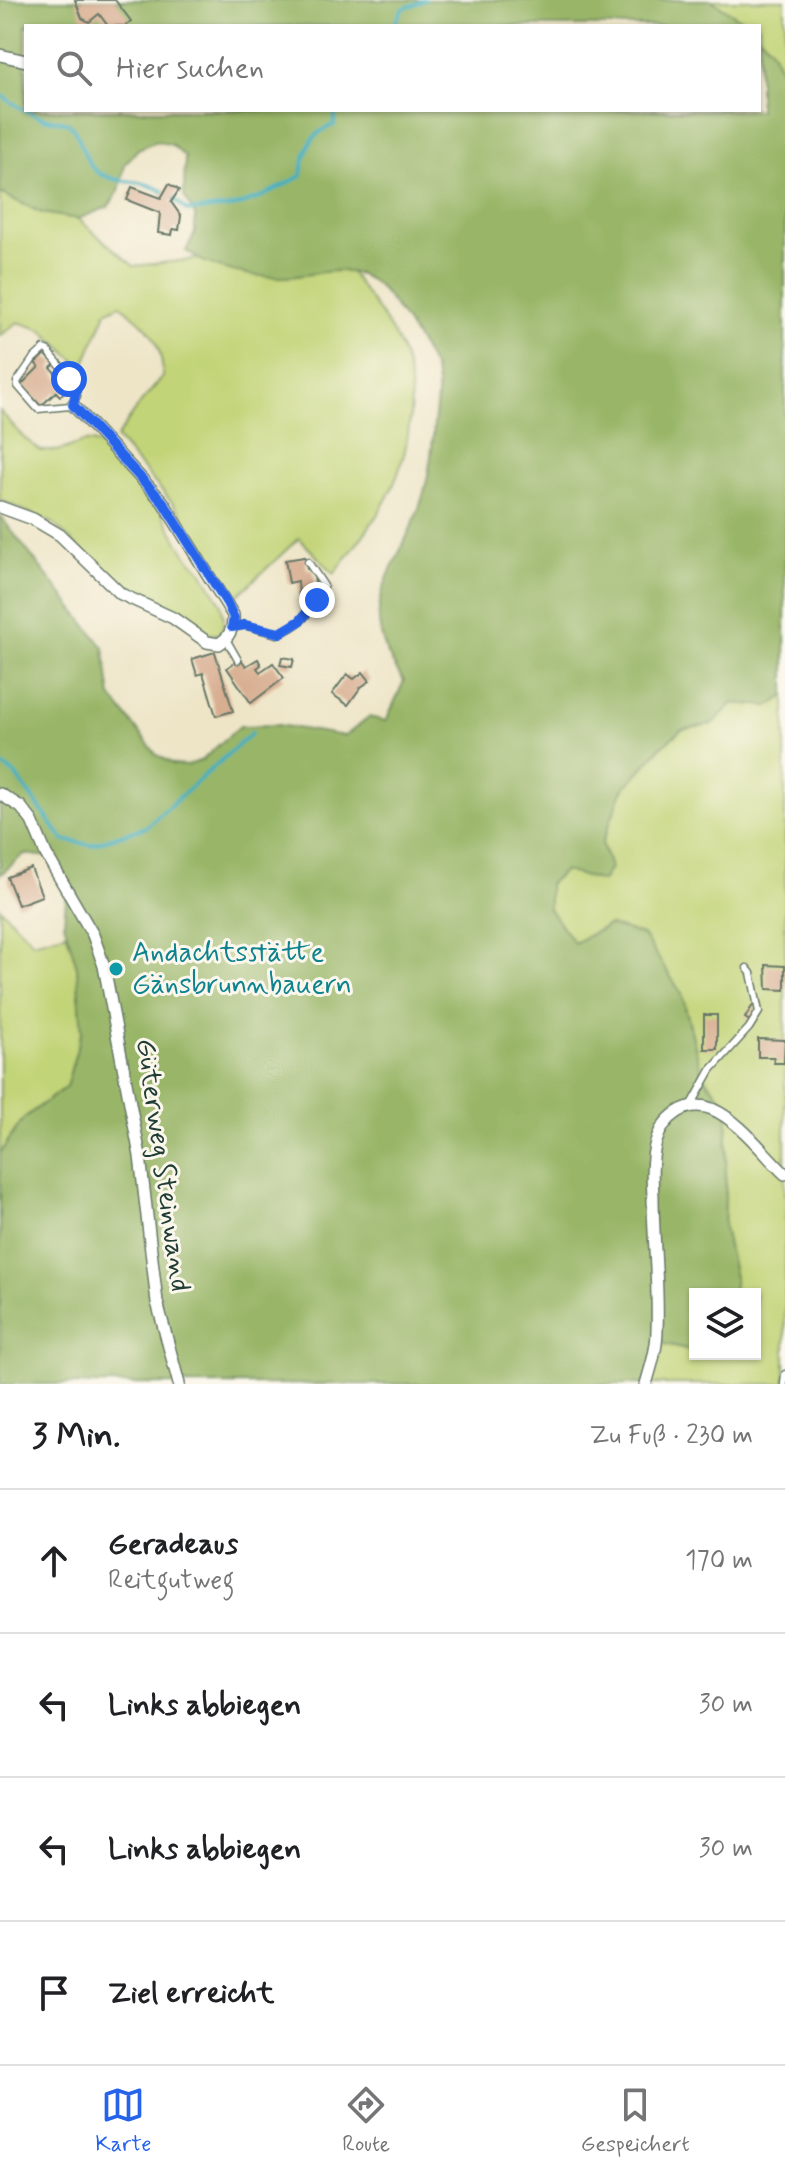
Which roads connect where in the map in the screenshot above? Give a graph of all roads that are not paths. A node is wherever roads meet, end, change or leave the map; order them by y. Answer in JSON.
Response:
{"nodes":[{"id":1,"x":0,"y":55,"type":"edge"},
{"id":2,"x":24,"y":61,"type":"edge"},
{"id":3,"x":73,"y":405,"type":"junction"},
{"id":4,"x":0,"y":507,"type":"edge"},
{"id":5,"x":308,"y":562,"type":"dead end"},
{"id":6,"x":232,"y":627,"type":"junction"},
{"id":7,"x":226,"y":639,"type":"junction"},
{"id":8,"x":238,"y":660,"type":"dead end"},
{"id":9,"x":0,"y":794,"type":"edge"},
{"id":10,"x":747,"y":968,"type":"dead end"},
{"id":11,"x":691,"y":1106,"type":"junction"},
{"id":12,"x":785,"y":1174,"type":"edge"},
{"id":13,"x":785,"y":1374,"type":"edge"},
{"id":14,"x":179,"y":1384,"type":"edge"},
{"id":15,"x":646,"y":1384,"type":"edge"},
{"id":16,"x":784,"y":1384,"type":"edge"}],
"edges":[{"from":1,"to":2,"type":"street"},
{"from":3,"to":3,"type":"lane"},
{"from":3,"to":6,"type":"street"},
{"from":4,"to":7,"type":"street"},
{"from":5,"to":6,"type":"lane"},
{"from":6,"to":7,"type":"street"},
{"from":7,"to":8,"type":"lane"},
{"from":9,"to":14,"type":"street","name":"Güterweg Steinwand"},
{"from":10,"to":11,"type":"lane"},
{"from":11,"to":12,"type":"street"},
{"from":11,"to":15,"type":"street"},
{"from":13,"to":16,"type":"lane"}]}
